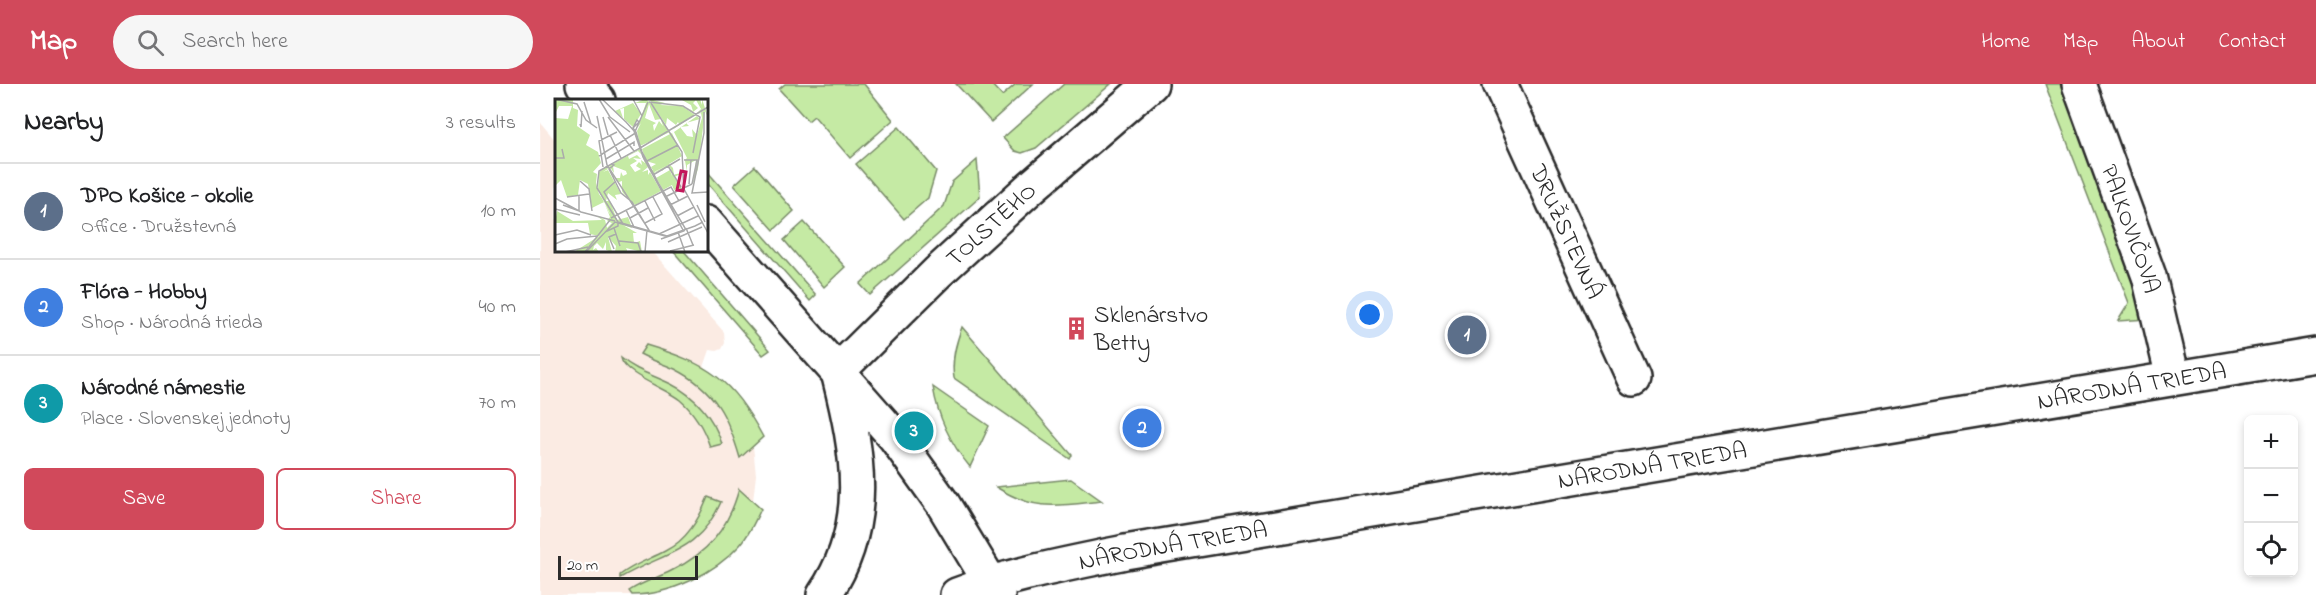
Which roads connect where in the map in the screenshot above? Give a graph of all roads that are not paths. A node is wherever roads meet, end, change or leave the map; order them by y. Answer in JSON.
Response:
{"nodes":[{"id":1,"x":583,"y":84,"type":"edge"},
{"id":2,"x":1150,"y":84,"type":"edge"},
{"id":3,"x":1500,"y":84,"type":"edge"},
{"id":4,"x":2079,"y":84,"type":"edge"},
{"id":5,"x":597,"y":99,"type":"edge"},
{"id":6,"x":708,"y":225,"type":"edge"},
{"id":7,"x":2316,"y":355,"type":"edge"},
{"id":8,"x":838,"y":371,"type":"junction"},
{"id":9,"x":2174,"y":378,"type":"junction"},
{"id":10,"x":1634,"y":379,"type":"dead end"},
{"id":11,"x":995,"y":589,"type":"edge"},
{"id":12,"x":824,"y":595,"type":"edge"},
{"id":13,"x":957,"y":595,"type":"edge"}],
"edges":[{"from":1,"to":5,"type":"street"},
{"from":2,"to":8,"type":"street","name":"TOLSTÉHO"},
{"from":3,"to":10,"type":"street","name":"DRUŽSTEVNÁ"},
{"from":4,"to":9,"type":"street","name":"PALKOVIČOVA"},
{"from":6,"to":8,"type":"street"},
{"from":7,"to":9,"type":"street","name":"NÁRODNÁ TRIEDA"},
{"from":8,"to":11,"type":"street"},
{"from":8,"to":12,"type":"street"},
{"from":9,"to":11,"type":"street","name":"NÁRODNÁ TRIEDA"},
{"from":11,"to":13,"type":"street","name":"NÁRODNÁ TRIEDA"}]}
